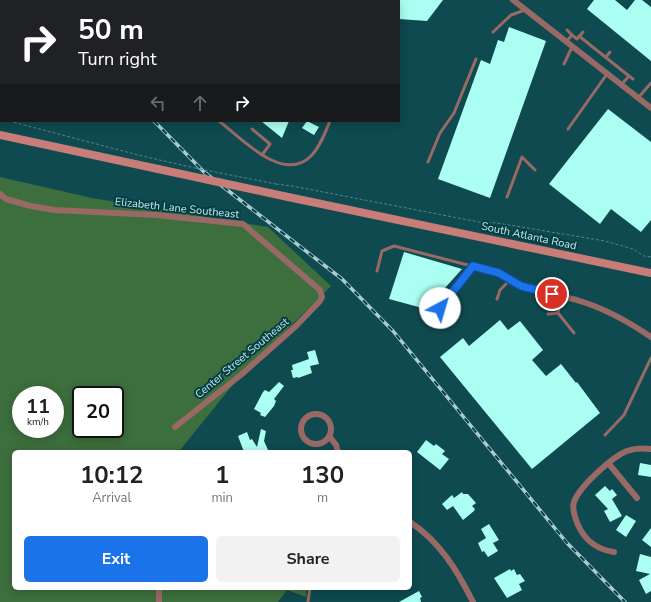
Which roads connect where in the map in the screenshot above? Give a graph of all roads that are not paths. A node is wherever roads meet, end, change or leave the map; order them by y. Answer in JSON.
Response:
{"nodes":[{"id":1,"x":512,"y":0,"type":"edge"},
{"id":2,"x":525,"y":10,"type":"junction"},
{"id":3,"x":566,"y":30,"type":"dead end"},
{"id":4,"x":493,"y":32,"type":"dead end"},
{"id":5,"x":583,"y":32,"type":"dead end"},
{"id":6,"x":572,"y":35,"type":"junction"},
{"id":7,"x":579,"y":36,"type":"junction"},
{"id":8,"x":566,"y":42,"type":"junction"},
{"id":9,"x":572,"y":46,"type":"junction"},
{"id":10,"x":610,"y":52,"type":"dead end"},
{"id":11,"x":606,"y":57,"type":"junction"},
{"id":12,"x":476,"y":59,"type":"dead end"},
{"id":13,"x":564,"y":64,"type":"dead end"},
{"id":14,"x":607,"y":74,"type":"junction"},
{"id":15,"x":629,"y":76,"type":"junction"},
{"id":16,"x":633,"y":79,"type":"dead end"},
{"id":17,"x":651,"y":83,"type":"edge"},
{"id":18,"x":621,"y":85,"type":"junction"},
{"id":19,"x":638,"y":98,"type":"junction"},
{"id":20,"x":651,"y":108,"type":"edge"},
{"id":21,"x":220,"y":122,"type":"edge"},
{"id":22,"x":330,"y":122,"type":"edge"},
{"id":23,"x":252,"y":129,"type":"dead end"},
{"id":24,"x":568,"y":129,"type":"dead end"},
{"id":25,"x":0,"y":135,"type":"edge"},
{"id":26,"x":262,"y":155,"type":"junction"},
{"id":27,"x":428,"y":162,"type":"dead end"},
{"id":28,"x":535,"y":170,"type":"dead end"},
{"id":29,"x":0,"y":194,"type":"edge"},
{"id":30,"x":507,"y":197,"type":"dead end"},
{"id":31,"x":473,"y":266,"type":"junction"},
{"id":32,"x":377,"y":271,"type":"dead end"},
{"id":33,"x":651,"y":273,"type":"edge"},
{"id":34,"x":511,"y":281,"type":"junction"},
{"id":35,"x":561,"y":296,"type":"junction"},
{"id":36,"x":496,"y":299,"type":"dead end"},
{"id":37,"x":320,"y":301,"type":"joint"},
{"id":38,"x":432,"y":313,"type":"dead end"},
{"id":39,"x":558,"y":313,"type":"junction"},
{"id":40,"x":548,"y":314,"type":"dead end"},
{"id":41,"x":574,"y":333,"type":"dead end"},
{"id":42,"x":651,"y":337,"type":"edge"},
{"id":43,"x":651,"y":358,"type":"edge"},
{"id":44,"x":175,"y":427,"type":"dead end"},
{"id":45,"x":329,"y":436,"type":"junction"},
{"id":46,"x":605,"y":436,"type":"dead end"},
{"id":47,"x":651,"y":449,"type":"edge"},
{"id":48,"x":337,"y":450,"type":"edge"},
{"id":49,"x":609,"y":464,"type":"junction"},
{"id":50,"x":637,"y":498,"type":"dead end"},
{"id":51,"x":412,"y":524,"type":"edge"},
{"id":52,"x":614,"y":552,"type":"dead end"},
{"id":53,"x":159,"y":590,"type":"edge"},
{"id":54,"x":310,"y":590,"type":"edge"},
{"id":55,"x":160,"y":602,"type":"edge"},
{"id":56,"x":308,"y":602,"type":"edge"},
{"id":57,"x":473,"y":602,"type":"edge"}],
"edges":[{"from":1,"to":2,"type":"street"},
{"from":2,"to":4,"type":"lane"},
{"from":2,"to":8,"type":"street"},
{"from":3,"to":6,"type":"lane"},
{"from":5,"to":7,"type":"lane"},
{"from":6,"to":7,"type":"lane"},
{"from":6,"to":8,"type":"lane"},
{"from":7,"to":11,"type":"lane"},
{"from":8,"to":9,"type":"street"},
{"from":9,"to":13,"type":"lane"},
{"from":9,"to":14,"type":"street"},
{"from":10,"to":11,"type":"lane"},
{"from":11,"to":15,"type":"lane"},
{"from":12,"to":27,"type":"lane"},
{"from":14,"to":18,"type":"street"},
{"from":14,"to":24,"type":"lane"},
{"from":15,"to":16,"type":"lane"},
{"from":15,"to":18,"type":"lane"},
{"from":17,"to":19,"type":"lane"},
{"from":18,"to":19,"type":"street"},
{"from":19,"to":20,"type":"street"},
{"from":21,"to":26,"type":"lane"},
{"from":22,"to":26,"type":"lane"},
{"from":23,"to":26,"type":"lane"},
{"from":25,"to":33,"type":"main road","name":"South Atlanta Road","bridge":true},
{"from":28,"to":30,"type":"lane"},
{"from":29,"to":37,"type":"street","name":"Elizabeth Lane Southeast"},
{"from":31,"to":32,"type":"lane"},
{"from":31,"to":34,"type":"lane"},
{"from":31,"to":38,"type":"lane"},
{"from":34,"to":35,"type":"street"},
{"from":34,"to":36,"type":"lane"},
{"from":35,"to":39,"type":"lane"},
{"from":35,"to":42,"type":"street"},
{"from":37,"to":44,"type":"street","name":"Center Street Southeast"},
{"from":39,"to":40,"type":"lane"},
{"from":39,"to":41,"type":"lane"},
{"from":43,"to":46,"type":"lane"},
{"from":45,"to":45,"type":"street"},
{"from":45,"to":48,"type":"street"},
{"from":47,"to":49,"type":"street"},
{"from":49,"to":50,"type":"street"},
{"from":49,"to":52,"type":"street"},
{"from":51,"to":57,"type":"street"},
{"from":53,"to":55,"type":"street"},
{"from":54,"to":56,"type":"lane"}]}
